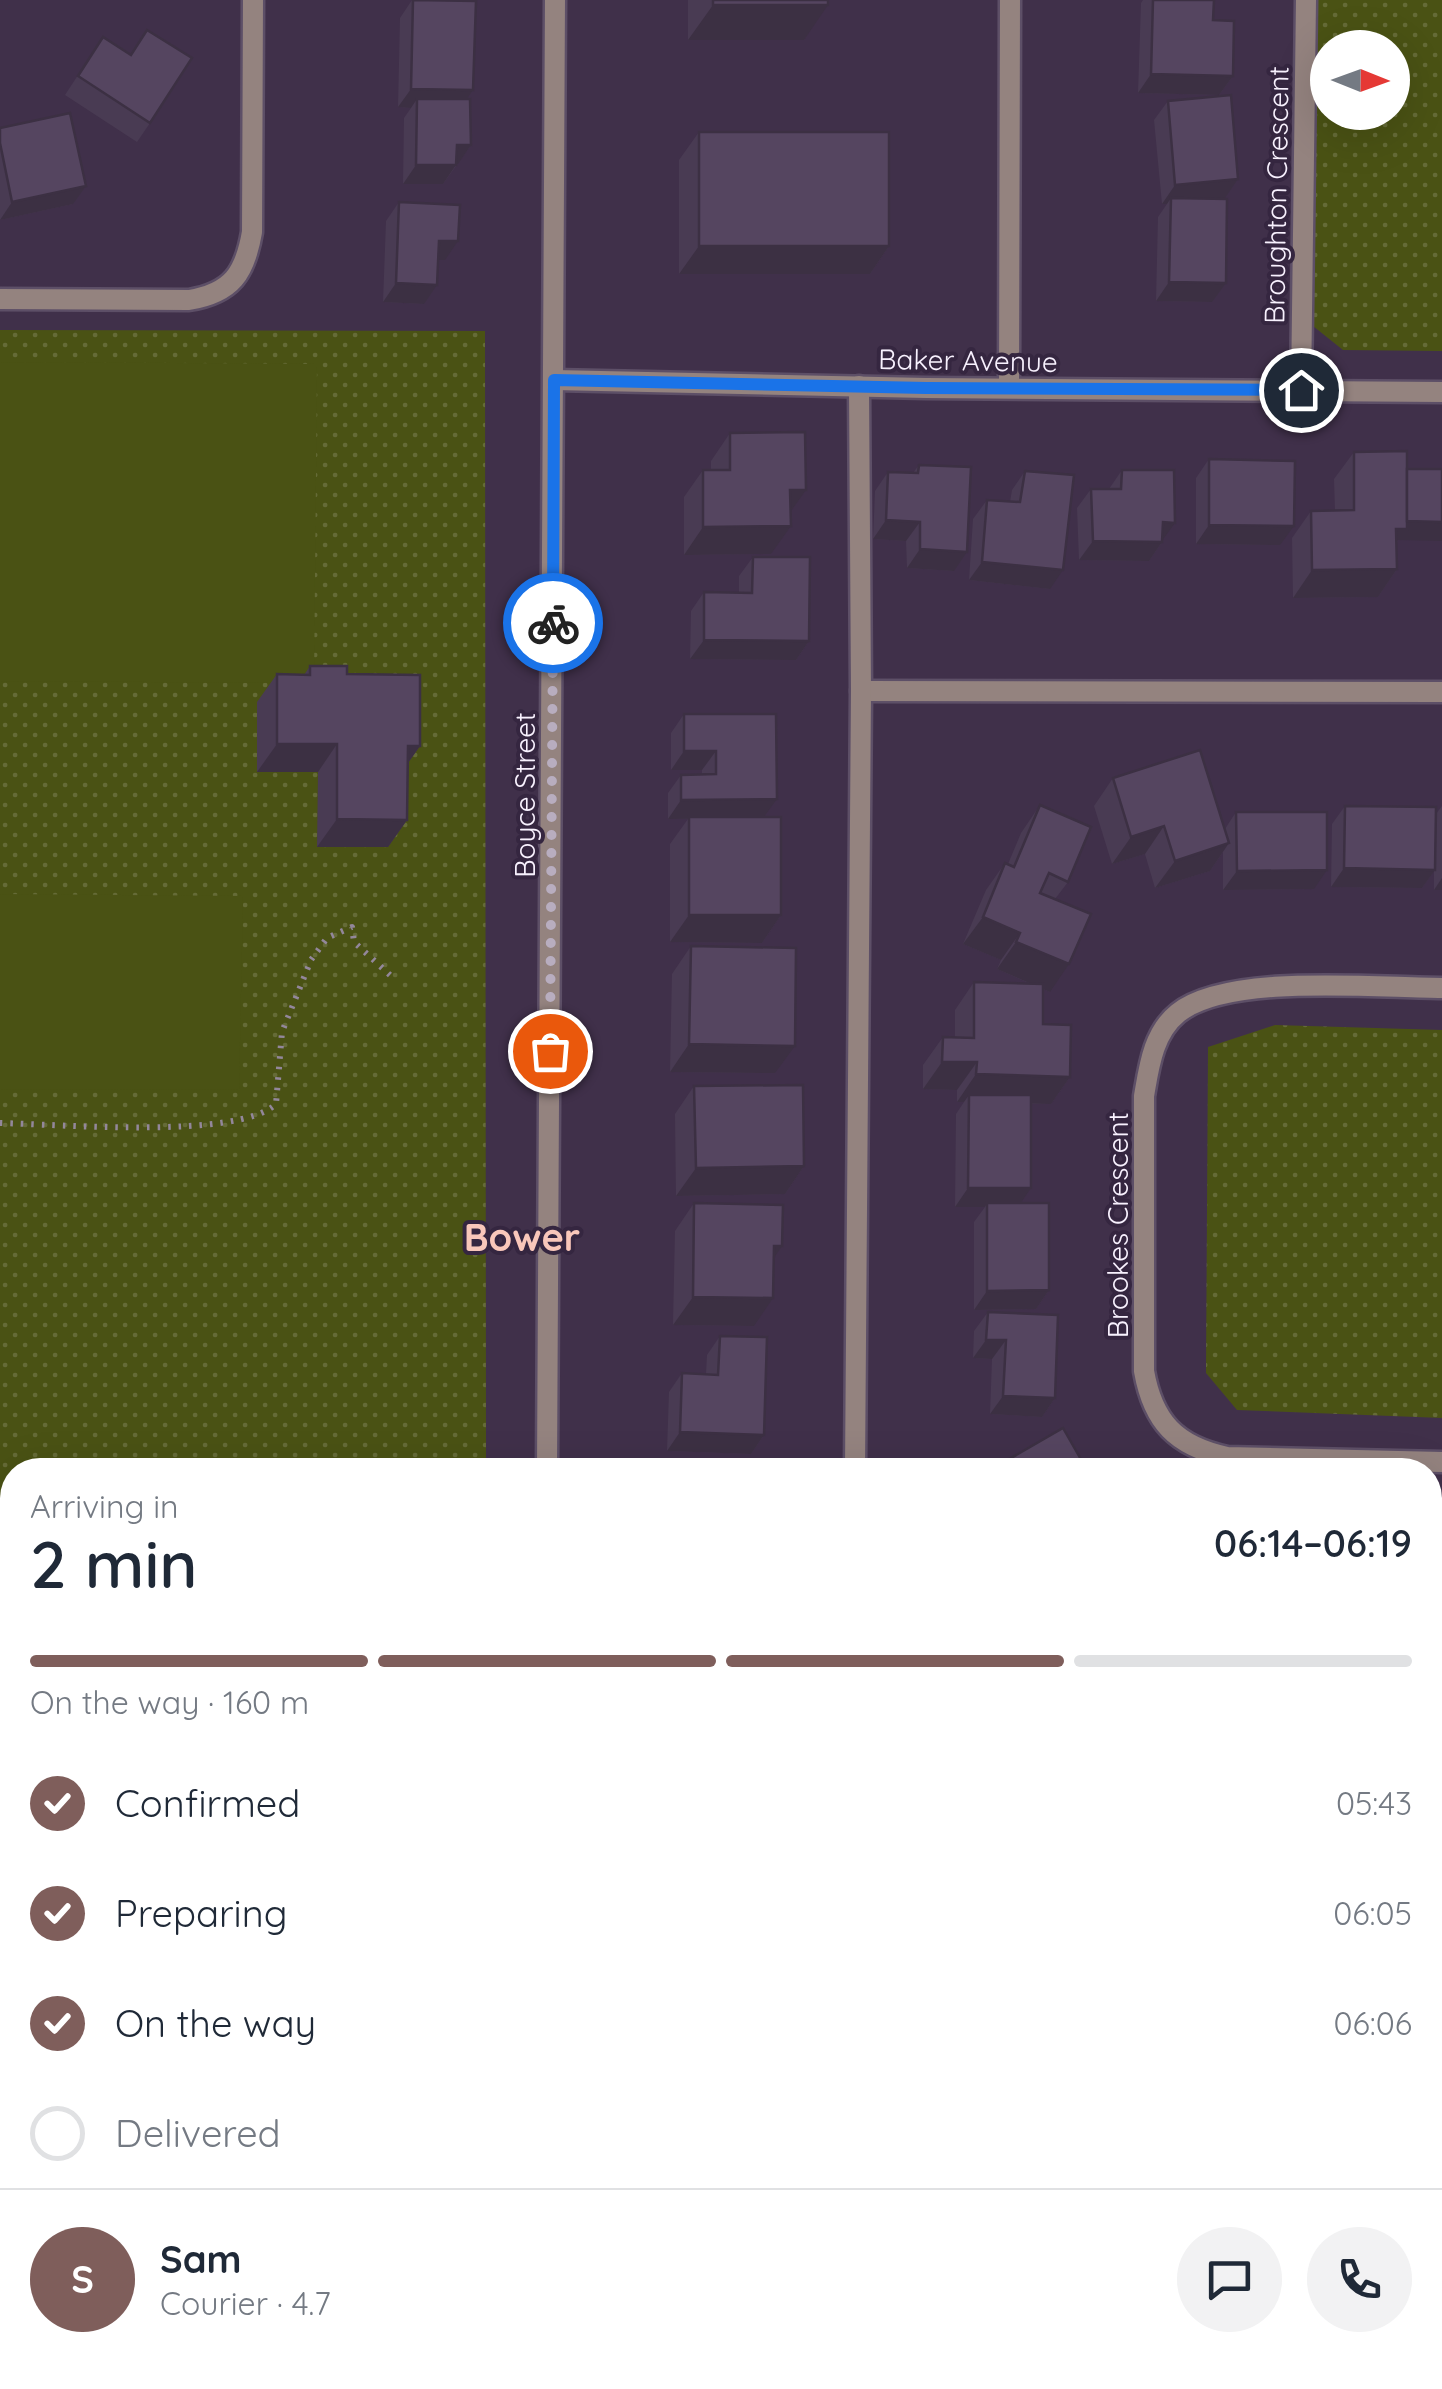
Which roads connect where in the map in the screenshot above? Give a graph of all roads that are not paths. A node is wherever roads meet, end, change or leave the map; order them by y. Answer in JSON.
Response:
{"nodes":[{"id":1,"x":254,"y":0,"type":"edge"},
{"id":2,"x":556,"y":0,"type":"edge"},
{"id":3,"x":1010,"y":0,"type":"edge"},
{"id":4,"x":1306,"y":0,"type":"edge"},
{"id":5,"x":0,"y":299,"type":"edge"},
{"id":6,"x":554,"y":380,"type":"junction"},
{"id":7,"x":859,"y":386,"type":"junction"},
{"id":8,"x":1009,"y":388,"type":"junction"},
{"id":9,"x":1301,"y":390,"type":"junction"},
{"id":10,"x":1442,"y":392,"type":"edge"},
{"id":11,"x":861,"y":691,"type":"junction"},
{"id":12,"x":1442,"y":692,"type":"edge"},
{"id":13,"x":1442,"y":988,"type":"edge"},
{"id":14,"x":546,"y":1458,"type":"edge"},
{"id":15,"x":855,"y":1458,"type":"edge"},
{"id":16,"x":1227,"y":1458,"type":"edge"}],
"edges":[{"from":1,"to":5,"type":"street"},
{"from":2,"to":6,"type":"street","name":"Boyce Street"},
{"from":3,"to":8,"type":"street"},
{"from":4,"to":9,"type":"street","name":"Broughton Crescent"},
{"from":6,"to":7,"type":"street","name":"Baker Avenue"},
{"from":6,"to":14,"type":"street","name":"Boyce Street"},
{"from":7,"to":8,"type":"street","name":"Baker Avenue"},
{"from":7,"to":11,"type":"street"},
{"from":8,"to":9,"type":"street","name":"Baker Avenue"},
{"from":9,"to":10,"type":"street","name":"Baker Avenue"},
{"from":11,"to":12,"type":"street"},
{"from":11,"to":15,"type":"street"},
{"from":13,"to":16,"type":"street","name":"Brookes Crescent"}]}
